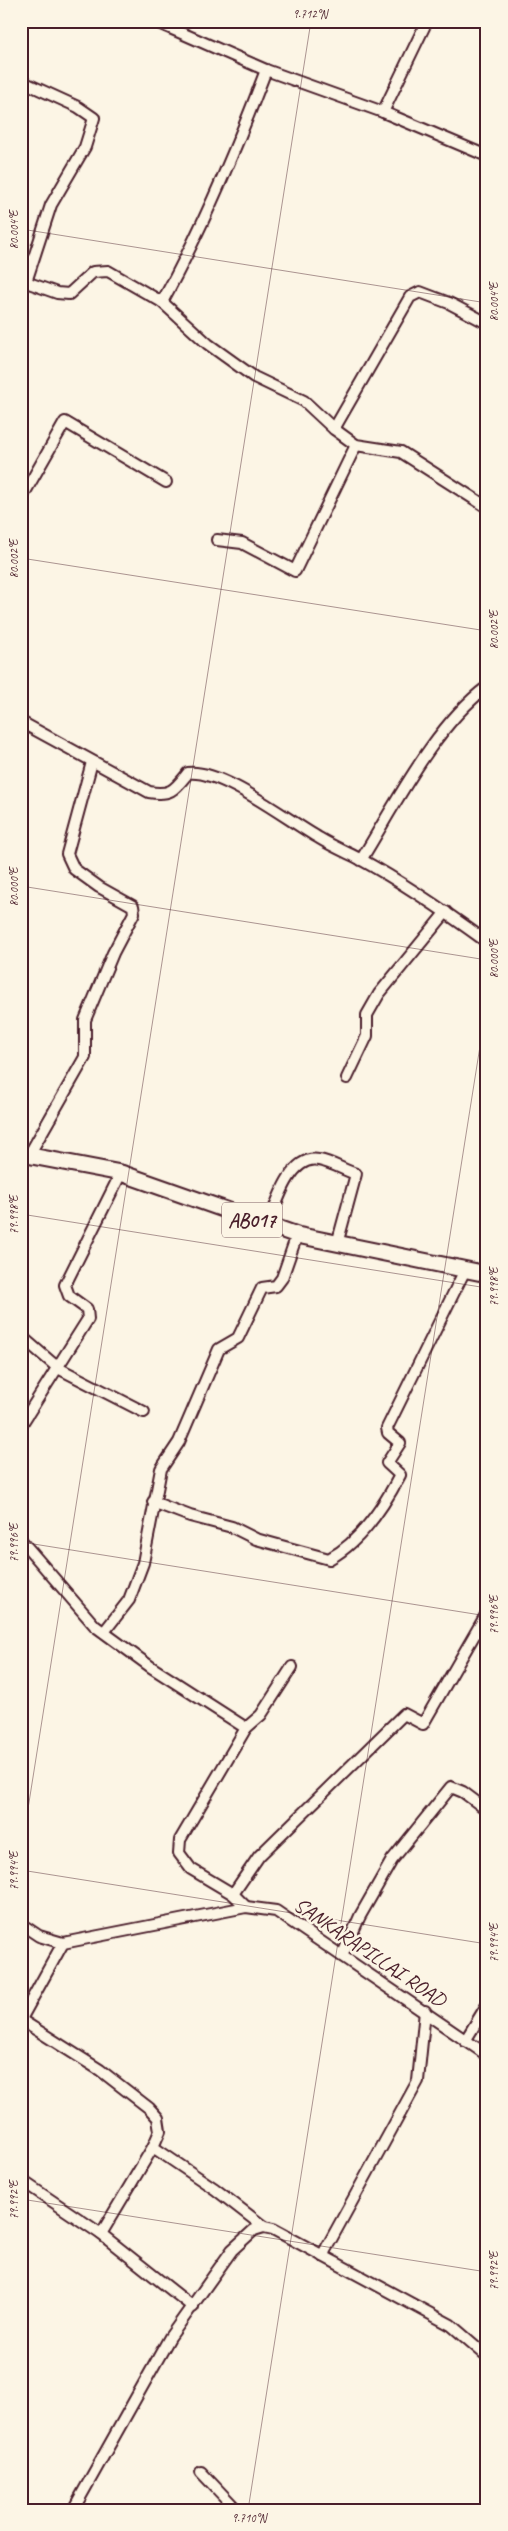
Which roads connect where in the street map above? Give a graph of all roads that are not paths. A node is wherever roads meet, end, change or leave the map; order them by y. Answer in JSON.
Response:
{"nodes":[{"id":1,"x":154,"y":21,"type":"edge"},
{"id":2,"x":426,"y":21,"type":"edge"},
{"id":3,"x":266,"y":70,"type":"junction"},
{"id":4,"x":21,"y":81,"type":"edge"},
{"id":5,"x":383,"y":112,"type":"junction"},
{"id":6,"x":487,"y":156,"type":"edge"},
{"id":7,"x":24,"y":285,"type":"edge"},
{"id":8,"x":162,"y":302,"type":"junction"},
{"id":9,"x":487,"y":323,"type":"edge"},
{"id":10,"x":334,"y":429,"type":"junction"},
{"id":11,"x":356,"y":445,"type":"junction"},
{"id":12,"x":166,"y":482,"type":"dead end"},
{"id":13,"x":21,"y":499,"type":"edge"},
{"id":14,"x":487,"y":507,"type":"edge"},
{"id":15,"x":217,"y":540,"type":"dead end"},
{"id":16,"x":487,"y":687,"type":"edge"},
{"id":17,"x":21,"y":722,"type":"edge"},
{"id":18,"x":92,"y":762,"type":"junction"},
{"id":19,"x":361,"y":860,"type":"junction"},
{"id":20,"x":446,"y":912,"type":"junction"},
{"id":21,"x":487,"y":942,"type":"edge"},
{"id":22,"x":347,"y":1078,"type":"dead end"},
{"id":23,"x":25,"y":1155,"type":"edge"},
{"id":24,"x":121,"y":1174,"type":"junction"},
{"id":25,"x":268,"y":1226,"type":"junction"},
{"id":26,"x":296,"y":1235,"type":"junction"},
{"id":27,"x":337,"y":1244,"type":"junction"},
{"id":28,"x":465,"y":1270,"type":"junction"},
{"id":29,"x":487,"y":1274,"type":"edge"},
{"id":30,"x":21,"y":1336,"type":"edge"},
{"id":31,"x":58,"y":1368,"type":"junction"},
{"id":32,"x":144,"y":1412,"type":"dead end"},
{"id":33,"x":21,"y":1425,"type":"edge"},
{"id":34,"x":153,"y":1502,"type":"junction"},
{"id":35,"x":21,"y":1540,"type":"edge"},
{"id":36,"x":487,"y":1613,"type":"edge"},
{"id":37,"x":104,"y":1632,"type":"junction"},
{"id":38,"x":292,"y":1667,"type":"dead end"},
{"id":39,"x":246,"y":1728,"type":"junction"},
{"id":40,"x":487,"y":1810,"type":"edge"},
{"id":41,"x":233,"y":1894,"type":"junction"},
{"id":42,"x":246,"y":1907,"type":"junction"},
{"id":43,"x":21,"y":1924,"type":"edge"},
{"id":44,"x":64,"y":1943,"type":"junction"},
{"id":45,"x":342,"y":1956,"type":"junction"},
{"id":46,"x":487,"y":2005,"type":"edge"},
{"id":47,"x":425,"y":2011,"type":"junction"},
{"id":48,"x":21,"y":2020,"type":"edge"},
{"id":49,"x":466,"y":2041,"type":"junction"},
{"id":50,"x":487,"y":2056,"type":"edge"},
{"id":51,"x":153,"y":2147,"type":"junction"},
{"id":52,"x":21,"y":2180,"type":"edge"},
{"id":53,"x":264,"y":2227,"type":"junction"},
{"id":54,"x":102,"y":2234,"type":"junction"},
{"id":55,"x":322,"y":2256,"type":"junction"},
{"id":56,"x":193,"y":2306,"type":"junction"},
{"id":57,"x":487,"y":2356,"type":"edge"},
{"id":58,"x":201,"y":2472,"type":"dead end"},
{"id":59,"x":73,"y":2510,"type":"edge"},
{"id":60,"x":237,"y":2510,"type":"edge"}],
"edges":[{"from":1,"to":3,"type":"street"},
{"from":2,"to":5,"type":"street"},
{"from":3,"to":5,"type":"street"},
{"from":3,"to":8,"type":"street"},
{"from":4,"to":7,"type":"street"},
{"from":5,"to":6,"type":"street"},
{"from":7,"to":8,"type":"street"},
{"from":8,"to":10,"type":"street"},
{"from":9,"to":10,"type":"street"},
{"from":10,"to":11,"type":"street"},
{"from":11,"to":14,"type":"street"},
{"from":11,"to":15,"type":"street"},
{"from":12,"to":13,"type":"street"},
{"from":16,"to":19,"type":"street"},
{"from":17,"to":18,"type":"street"},
{"from":18,"to":19,"type":"street"},
{"from":18,"to":23,"type":"street"},
{"from":19,"to":20,"type":"street"},
{"from":20,"to":21,"type":"street"},
{"from":20,"to":22,"type":"street"},
{"from":23,"to":24,"type":"main road","number":"AB017"},
{"from":24,"to":25,"type":"main road","number":"AB017"},
{"from":24,"to":31,"type":"street"},
{"from":25,"to":26,"type":"main road","number":"AB017"},
{"from":25,"to":27,"type":"street"},
{"from":26,"to":27,"type":"main road","number":"AB017"},
{"from":26,"to":34,"type":"street"},
{"from":27,"to":28,"type":"main road","number":"AB017"},
{"from":28,"to":29,"type":"main road","number":"AB017"},
{"from":28,"to":34,"type":"street"},
{"from":30,"to":31,"type":"street"},
{"from":31,"to":32,"type":"street"},
{"from":31,"to":33,"type":"street"},
{"from":34,"to":37,"type":"street"},
{"from":35,"to":37,"type":"street"},
{"from":36,"to":41,"type":"street"},
{"from":37,"to":39,"type":"street"},
{"from":38,"to":39,"type":"street"},
{"from":39,"to":41,"type":"street"},
{"from":40,"to":45,"type":"street"},
{"from":41,"to":42,"type":"street"},
{"from":42,"to":44,"type":"street","name":"SANKARAPILLAI ROAD"},
{"from":42,"to":45,"type":"street","name":"SANKARAPILLAI ROAD"},
{"from":43,"to":44,"type":"street","name":"SANKARAPILLAI ROAD"},
{"from":44,"to":48,"type":"street"},
{"from":45,"to":47,"type":"street","name":"SANKARAPILLAI ROAD"},
{"from":46,"to":49,"type":"street"},
{"from":47,"to":49,"type":"street","name":"SANKARAPILLAI ROAD"},
{"from":47,"to":55,"type":"street"},
{"from":48,"to":51,"type":"street"},
{"from":49,"to":50,"type":"street","name":"SANKARAPILLAI ROAD"},
{"from":51,"to":53,"type":"street"},
{"from":51,"to":54,"type":"street"},
{"from":52,"to":54,"type":"street"},
{"from":53,"to":55,"type":"street"},
{"from":53,"to":56,"type":"street"},
{"from":54,"to":56,"type":"street"},
{"from":55,"to":57,"type":"street"},
{"from":56,"to":59,"type":"street"},
{"from":58,"to":60,"type":"street"}]}
